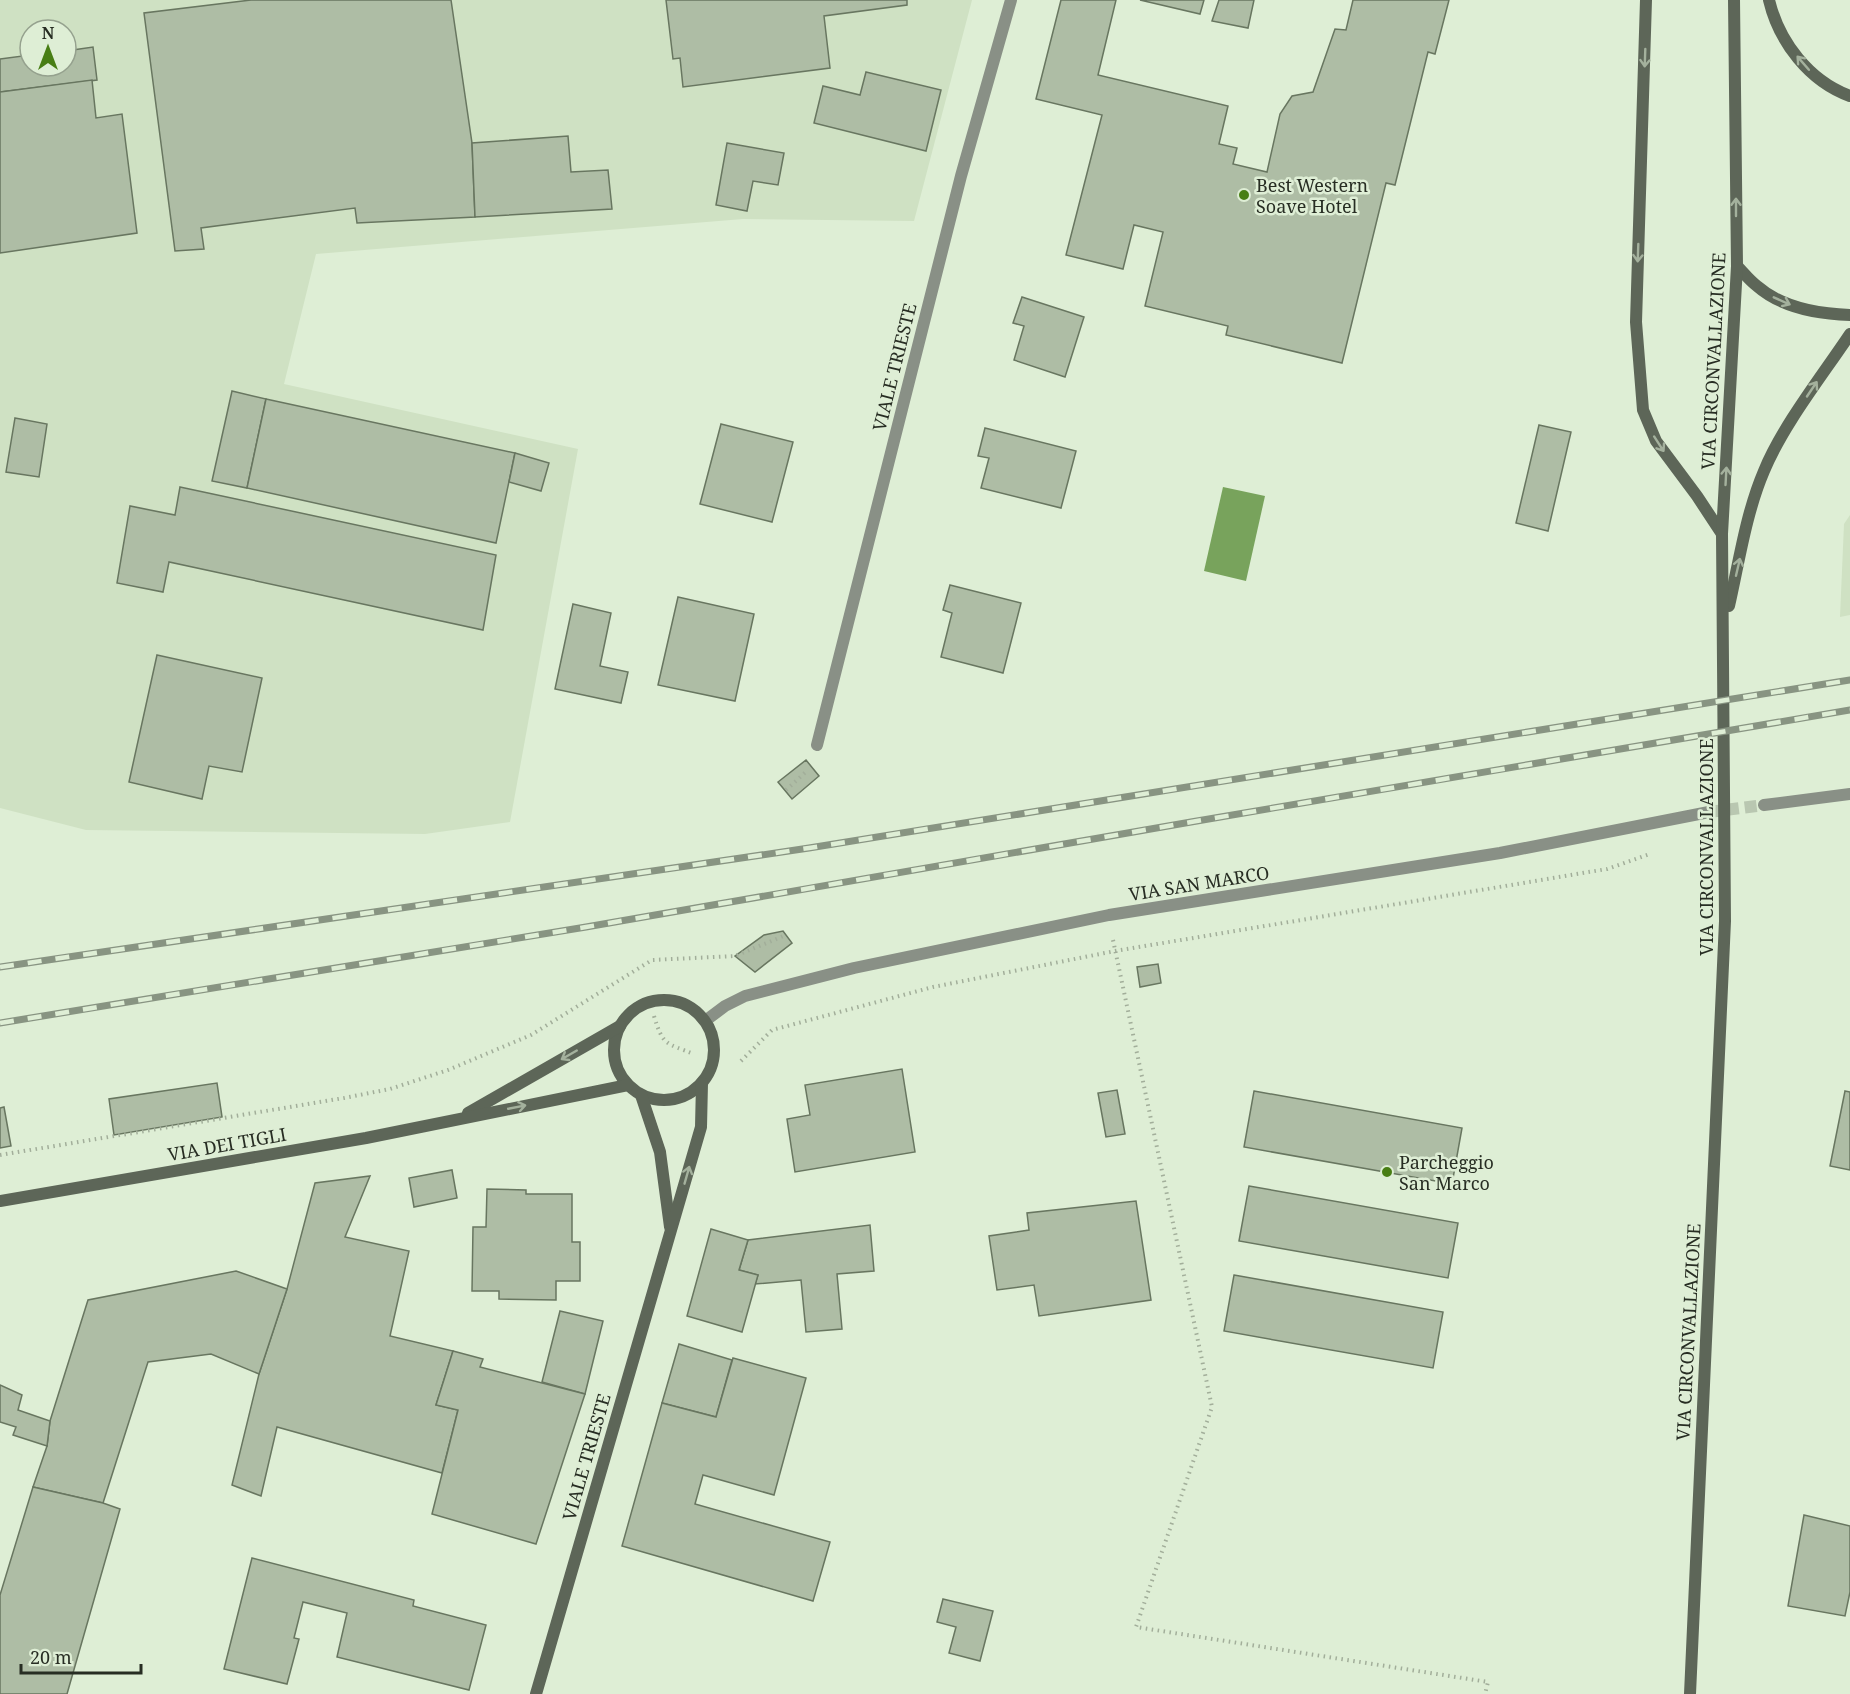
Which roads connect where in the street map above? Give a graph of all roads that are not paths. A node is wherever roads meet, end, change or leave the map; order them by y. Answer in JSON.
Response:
{"nodes":[{"id":1,"x":1011,"y":0,"type":"edge"},
{"id":2,"x":1646,"y":0,"type":"edge"},
{"id":3,"x":1734,"y":0,"type":"edge"},
{"id":4,"x":1769,"y":0,"type":"edge"},
{"id":5,"x":1850,"y":96,"type":"edge"},
{"id":6,"x":1737,"y":266,"type":"junction"},
{"id":7,"x":1850,"y":315,"type":"edge"},
{"id":8,"x":1850,"y":334,"type":"edge"},
{"id":9,"x":1722,"y":534,"type":"junction"},
{"id":10,"x":1724,"y":624,"type":"junction"},
{"id":11,"x":817,"y":745,"type":"dead end"},
{"id":12,"x":1850,"y":794,"type":"edge"},
{"id":13,"x":1764,"y":805,"type":"tunnel mouth"},
{"id":14,"x":1709,"y":812,"type":"tunnel mouth"},
{"id":15,"x":705,"y":1021,"type":"junction"},
{"id":16,"x":620,"y":1026,"type":"junction"},
{"id":17,"x":702,"y":1083,"type":"junction"},
{"id":18,"x":628,"y":1085,"type":"junction"},
{"id":19,"x":641,"y":1095,"type":"junction"},
{"id":20,"x":459,"y":1119,"type":"junction"},
{"id":21,"x":0,"y":1201,"type":"edge"},
{"id":22,"x":670,"y":1231,"type":"junction"},
{"id":23,"x":536,"y":1694,"type":"edge"},
{"id":24,"x":1690,"y":1694,"type":"edge"}],
"edges":[{"from":1,"to":11,"type":"street","name":"VIALE TRIESTE"},
{"from":2,"to":9,"type":"main road","one_way":true},
{"from":6,"to":3,"type":"main road","name":"VIA CIRCONVALLAZIONE","one_way":true},
{"from":5,"to":4,"type":"main road","one_way":true},
{"from":6,"to":7,"type":"main road","one_way":true},
{"from":9,"to":6,"type":"main road","name":"VIA CIRCONVALLAZIONE","one_way":true},
{"from":10,"to":8,"type":"main road","one_way":true},
{"from":9,"to":10,"type":"main road","name":"VIA CIRCONVALLAZIONE"},
{"from":10,"to":24,"type":"main road","name":"VIA CIRCONVALLAZIONE"},
{"from":12,"to":13,"type":"street"},
{"from":14,"to":15,"type":"street","name":"VIA SAN MARCO"},
{"from":15,"to":16,"type":"main road","name":"VIA DEI TIGLI"},
{"from":15,"to":17,"type":"main road"},
{"from":16,"to":18,"type":"main road"},
{"from":16,"to":20,"type":"main road","name":"VIA DEI TIGLI","one_way":true},
{"from":17,"to":19,"type":"main road"},
{"from":22,"to":17,"type":"main road","name":"VIALE TRIESTE","one_way":true},
{"from":18,"to":19,"type":"main road"},
{"from":20,"to":18,"type":"main road","name":"VIA DEI TIGLI","one_way":true},
{"from":19,"to":22,"type":"main road","name":"VIALE TRIESTE"},
{"from":20,"to":21,"type":"main road","name":"VIA DEI TIGLI"},
{"from":22,"to":23,"type":"main road","name":"VIALE TRIESTE"}]}
